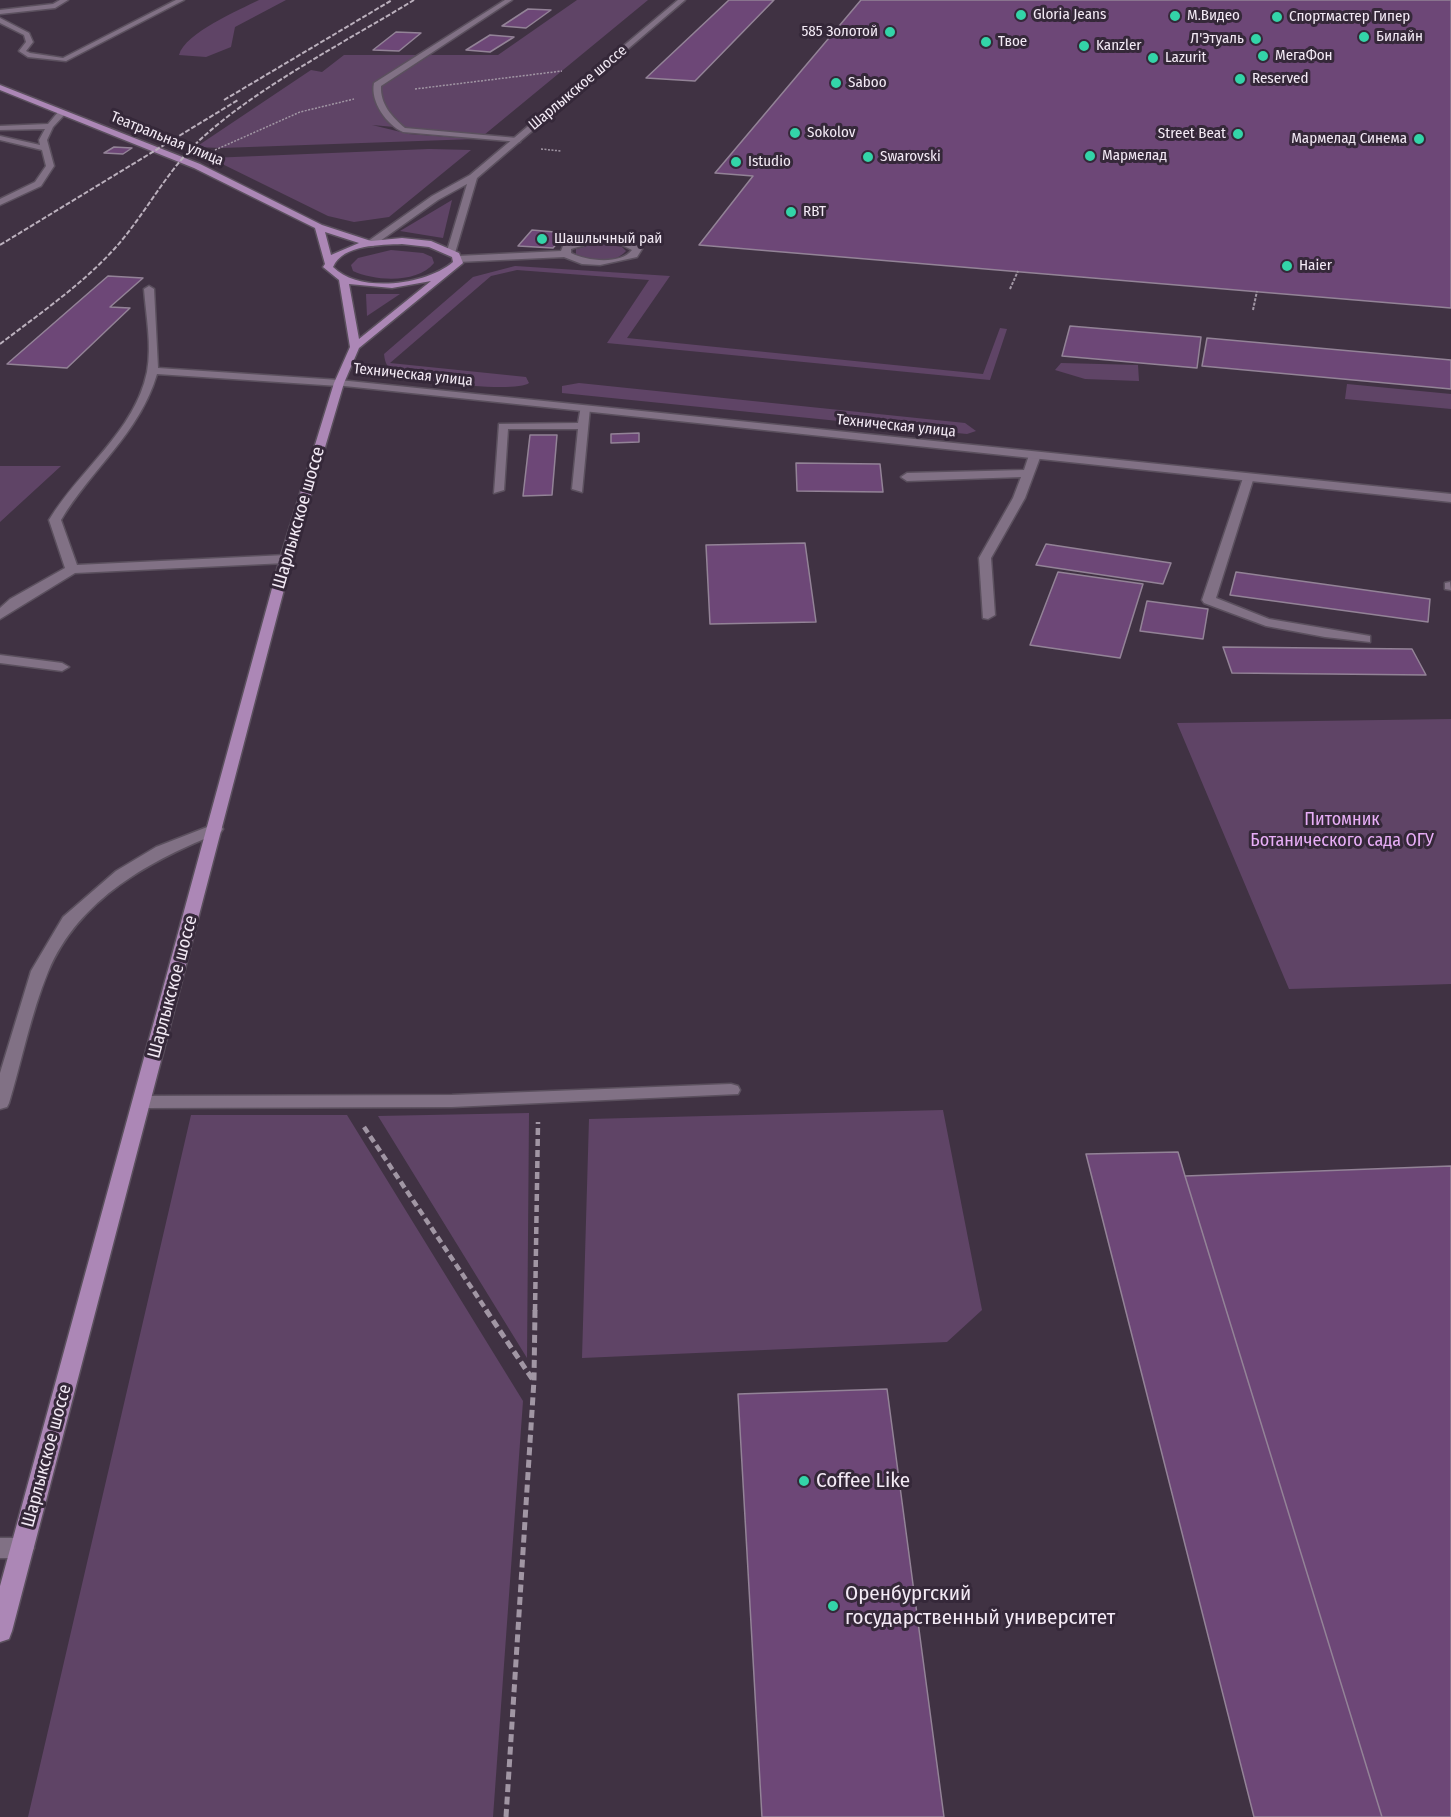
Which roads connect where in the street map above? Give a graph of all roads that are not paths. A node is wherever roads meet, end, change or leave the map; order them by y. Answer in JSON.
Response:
{"nodes":[{"id":1,"x":65,"y":0,"type":"edge"},
{"id":2,"x":181,"y":0,"type":"edge"},
{"id":3,"x":508,"y":0,"type":"edge"},
{"id":4,"x":682,"y":0,"type":"edge"},
{"id":5,"x":0,"y":12,"type":"edge"},
{"id":6,"x":0,"y":20,"type":"edge"},
{"id":7,"x":0,"y":87,"type":"edge"},
{"id":8,"x":62,"y":113,"type":"junction"},
{"id":9,"x":50,"y":126,"type":"junction"},
{"id":10,"x":0,"y":128,"type":"edge"},
{"id":11,"x":0,"y":138,"type":"edge"},
{"id":12,"x":517,"y":140,"type":"junction"},
{"id":13,"x":44,"y":148,"type":"junction"},
{"id":14,"x":473,"y":177,"type":"junction"},
{"id":15,"x":0,"y":202,"type":"edge"},
{"id":16,"x":319,"y":227,"type":"junction"},
{"id":17,"x":370,"y":244,"type":"junction"},
{"id":18,"x":566,"y":254,"type":"junction"},
{"id":19,"x":455,"y":255,"type":"junction"},
{"id":20,"x":329,"y":263,"type":"junction"},
{"id":21,"x":444,"y":275,"type":"junction"},
{"id":22,"x":344,"y":280,"type":"junction"},
{"id":23,"x":149,"y":289,"type":"dead end"},
{"id":24,"x":355,"y":347,"type":"junction"},
{"id":25,"x":152,"y":371,"type":"junction"},
{"id":26,"x":339,"y":383,"type":"junction"},
{"id":27,"x":585,"y":408,"type":"junction"},
{"id":28,"x":584,"y":426,"type":"junction"},
{"id":29,"x":1035,"y":455,"type":"junction"},
{"id":30,"x":1028,"y":473,"type":"junction"},
{"id":31,"x":907,"y":477,"type":"dead end"},
{"id":32,"x":1248,"y":477,"type":"junction"},
{"id":33,"x":578,"y":489,"type":"dead end"},
{"id":34,"x":498,"y":490,"type":"dead end"},
{"id":35,"x":1451,"y":498,"type":"edge"},
{"id":36,"x":286,"y":559,"type":"junction"},
{"id":37,"x":72,"y":569,"type":"junction"},
{"id":38,"x":0,"y":615,"type":"edge"},
{"id":39,"x":988,"y":615,"type":"dead end"},
{"id":40,"x":1365,"y":639,"type":"dead end"},
{"id":41,"x":0,"y":659,"type":"edge"},
{"id":42,"x":62,"y":667,"type":"dead end"},
{"id":43,"x":215,"y":829,"type":"junction"},
{"id":44,"x":731,"y":1090,"type":"dead end"},
{"id":45,"x":143,"y":1102,"type":"junction"},
{"id":46,"x":0,"y":1103,"type":"edge"},
{"id":47,"x":11,"y":1548,"type":"edge"},
{"id":48,"x":0,"y":1631,"type":"edge"}],
"edges":[{"from":1,"to":5,"type":"street"},
{"from":2,"to":6,"type":"street"},
{"from":3,"to":12,"type":"street"},
{"from":4,"to":12,"type":"street","name":"Шарлыкское шоссе"},
{"from":7,"to":8,"type":"main road","name":"Театральная улица"},
{"from":8,"to":9,"type":"street"},
{"from":8,"to":16,"type":"main road","name":"Театральная улица"},
{"from":9,"to":10,"type":"street"},
{"from":9,"to":13,"type":"street"},
{"from":11,"to":13,"type":"street"},
{"from":12,"to":14,"type":"street","name":"Шарлыкское шоссе"},
{"from":13,"to":15,"type":"street"},
{"from":14,"to":17,"type":"street","name":"Шарлыкское шоссе"},
{"from":14,"to":19,"type":"street"},
{"from":16,"to":17,"type":"main road","name":"Театральная улица"},
{"from":16,"to":20,"type":"main road"},
{"from":17,"to":19,"type":"main road"},
{"from":17,"to":20,"type":"main road"},
{"from":18,"to":18,"type":"street"},
{"from":18,"to":19,"type":"street"},
{"from":19,"to":21,"type":"main road","name":"Шарлыкское шоссе"},
{"from":20,"to":22,"type":"main road"},
{"from":21,"to":22,"type":"main road"},
{"from":21,"to":24,"type":"main road","name":"Шарлыкское шоссе"},
{"from":22,"to":24,"type":"main road"},
{"from":23,"to":25,"type":"street"},
{"from":24,"to":26,"type":"main road","name":"Шарлыкское шоссе"},
{"from":25,"to":26,"type":"street","name":"Техническая улица"},
{"from":25,"to":37,"type":"street"},
{"from":26,"to":27,"type":"street","name":"Техническая улица"},
{"from":26,"to":36,"type":"main road","name":"Шарлыкское шоссе"},
{"from":27,"to":28,"type":"street"},
{"from":27,"to":29,"type":"street","name":"Техническая улица"},
{"from":28,"to":33,"type":"street"},
{"from":28,"to":34,"type":"street"},
{"from":29,"to":30,"type":"street"},
{"from":29,"to":32,"type":"street","name":"Техническая улица"},
{"from":30,"to":31,"type":"street"},
{"from":30,"to":39,"type":"street"},
{"from":32,"to":35,"type":"street","name":"Техническая улица"},
{"from":32,"to":40,"type":"street"},
{"from":36,"to":37,"type":"street"},
{"from":36,"to":43,"type":"main road","name":"Шарлыкское шоссе"},
{"from":37,"to":38,"type":"street"},
{"from":41,"to":42,"type":"street"},
{"from":43,"to":45,"type":"main road","name":"Шарлыкское шоссе"},
{"from":43,"to":46,"type":"street"},
{"from":44,"to":45,"type":"street"},
{"from":45,"to":47,"type":"main road","name":"Шарлыкское шоссе"},
{"from":47,"to":48,"type":"main road","name":"Шарлыкское шоссе"}]}
